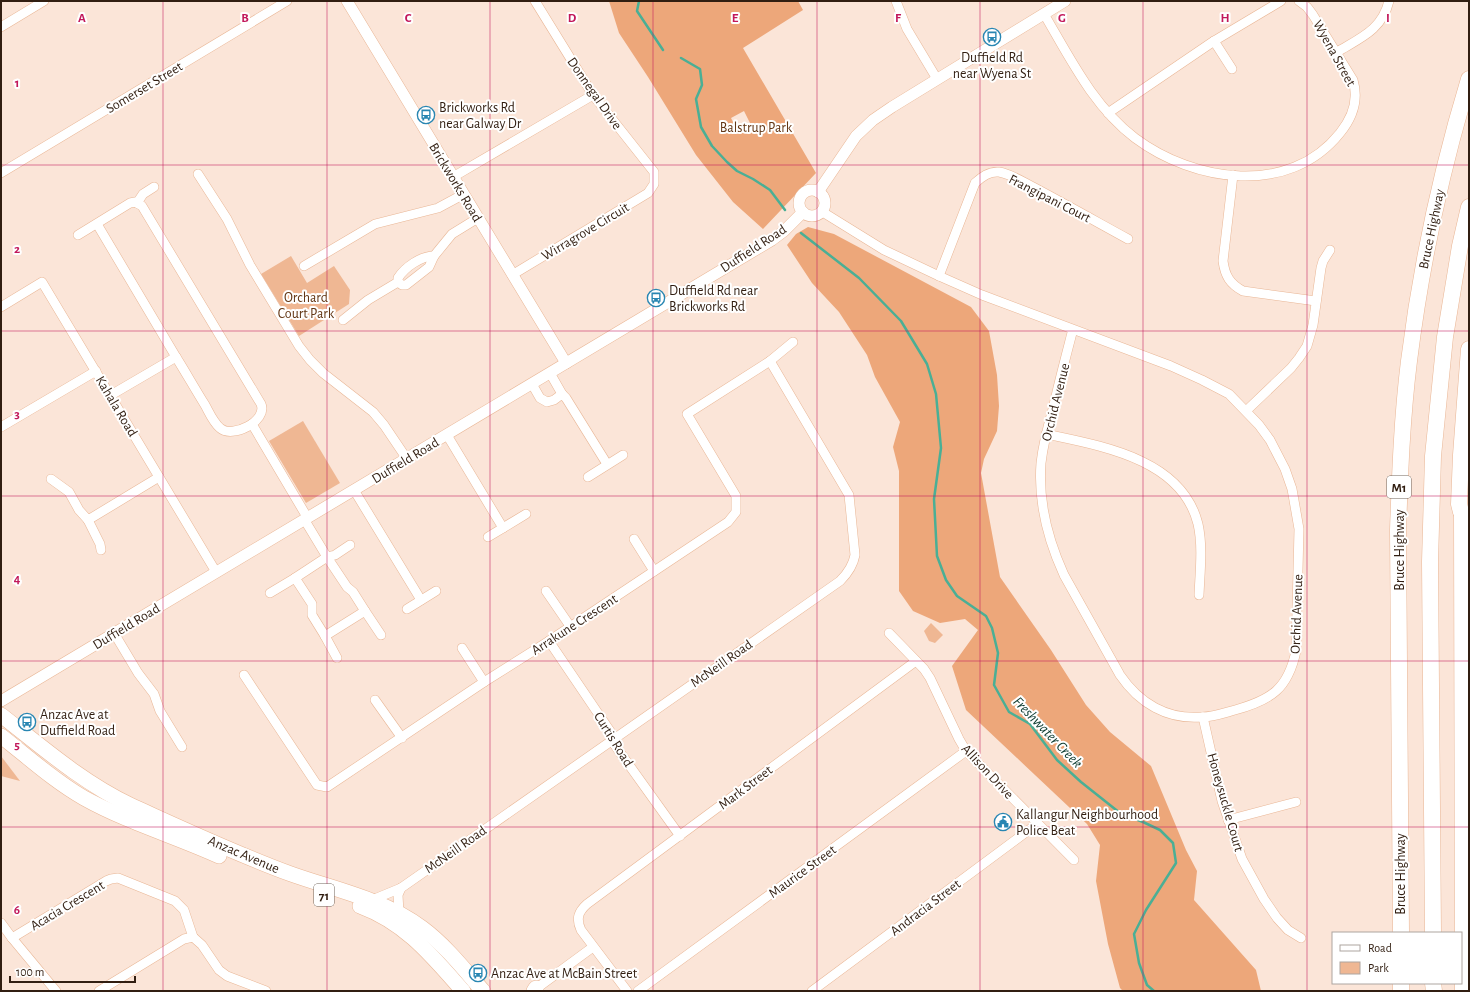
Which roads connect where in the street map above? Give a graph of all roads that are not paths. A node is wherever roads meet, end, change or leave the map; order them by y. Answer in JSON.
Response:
{"nodes":[{"id":1,"x":44,"y":1,"type":"edge"},
{"id":2,"x":287,"y":1,"type":"edge"},
{"id":3,"x":347,"y":1,"type":"edge"},
{"id":4,"x":535,"y":1,"type":"edge"},
{"id":5,"x":896,"y":1,"type":"edge"},
{"id":6,"x":1065,"y":1,"type":"edge"},
{"id":7,"x":1281,"y":1,"type":"edge"},
{"id":8,"x":1299,"y":1,"type":"edge"},
{"id":9,"x":1389,"y":1,"type":"edge"},
{"id":10,"x":1044,"y":14,"type":"junction"},
{"id":11,"x":1,"y":27,"type":"edge"},
{"id":12,"x":1214,"y":41,"type":"junction"},
{"id":13,"x":1336,"y":52,"type":"junction"},
{"id":14,"x":1232,"y":69,"type":"dead end"},
{"id":15,"x":937,"y":79,"type":"junction"},
{"id":16,"x":1469,"y":79,"type":"edge"},
{"id":17,"x":593,"y":95,"type":"junction"},
{"id":18,"x":1108,"y":113,"type":"junction"},
{"id":19,"x":1,"y":173,"type":"edge"},
{"id":20,"x":198,"y":174,"type":"dead end"},
{"id":21,"x":1232,"y":176,"type":"junction"},
{"id":22,"x":453,"y":177,"type":"junction"},
{"id":23,"x":654,"y":184,"type":"joint"},
{"id":24,"x":154,"y":187,"type":"dead end"},
{"id":25,"x":818,"y":192,"type":"junction"},
{"id":26,"x":464,"y":194,"type":"junction"},
{"id":27,"x":137,"y":203,"type":"junction"},
{"id":28,"x":1469,"y":207,"type":"edge"},
{"id":29,"x":821,"y":211,"type":"junction"},
{"id":30,"x":802,"y":212,"type":"junction"},
{"id":31,"x":479,"y":220,"type":"junction"},
{"id":32,"x":97,"y":224,"type":"junction"},
{"id":33,"x":78,"y":235,"type":"dead end"},
{"id":34,"x":1128,"y":239,"type":"dead end"},
{"id":35,"x":1330,"y":250,"type":"dead end"},
{"id":36,"x":434,"y":256,"type":"junction"},
{"id":37,"x":304,"y":266,"type":"dead end"},
{"id":38,"x":512,"y":275,"type":"junction"},
{"id":39,"x":939,"y":276,"type":"junction"},
{"id":40,"x":398,"y":282,"type":"junction"},
{"id":41,"x":1316,"y":301,"type":"junction"},
{"id":42,"x":1,"y":306,"type":"edge"},
{"id":43,"x":343,"y":320,"type":"dead end"},
{"id":44,"x":1073,"y":329,"type":"junction"},
{"id":45,"x":793,"y":342,"type":"dead end"},
{"id":46,"x":1469,"y":349,"type":"edge"},
{"id":47,"x":176,"y":357,"type":"junction"},
{"id":48,"x":770,"y":361,"type":"junction"},
{"id":49,"x":566,"y":363,"type":"junction"},
{"id":50,"x":96,"y":371,"type":"junction"},
{"id":51,"x":550,"y":373,"type":"junction"},
{"id":52,"x":532,"y":384,"type":"junction"},
{"id":53,"x":562,"y":394,"type":"junction"},
{"id":54,"x":111,"y":395,"type":"junction"},
{"id":55,"x":1246,"y":411,"type":"junction"},
{"id":56,"x":252,"y":424,"type":"junction"},
{"id":57,"x":1,"y":427,"type":"edge"},
{"id":58,"x":1046,"y":434,"type":"junction"},
{"id":59,"x":447,"y":435,"type":"junction"},
{"id":60,"x":624,"y":455,"type":"dead end"},
{"id":61,"x":407,"y":459,"type":"junction"},
{"id":62,"x":1465,"y":461,"type":"edge"},
{"id":63,"x":607,"y":464,"type":"junction"},
{"id":64,"x":159,"y":477,"type":"junction"},
{"id":65,"x":588,"y":477,"type":"dead end"},
{"id":66,"x":52,"y":479,"type":"dead end"},
{"id":67,"x":354,"y":490,"type":"junction"},
{"id":68,"x":1461,"y":512,"type":"joint"},
{"id":69,"x":526,"y":514,"type":"dead end"},
{"id":70,"x":92,"y":518,"type":"junction"},
{"id":71,"x":306,"y":518,"type":"junction"},
{"id":72,"x":503,"y":528,"type":"junction"},
{"id":73,"x":488,"y":537,"type":"dead end"},
{"id":74,"x":634,"y":539,"type":"dead end"},
{"id":75,"x":350,"y":546,"type":"dead end"},
{"id":76,"x":101,"y":550,"type":"dead end"},
{"id":77,"x":327,"y":558,"type":"junction"},
{"id":78,"x":654,"y":571,"type":"junction"},
{"id":79,"x":216,"y":572,"type":"junction"},
{"id":80,"x":295,"y":578,"type":"junction"},
{"id":81,"x":436,"y":591,"type":"dead end"},
{"id":82,"x":546,"y":591,"type":"dead end"},
{"id":83,"x":270,"y":593,"type":"dead end"},
{"id":84,"x":1199,"y":595,"type":"dead end"},
{"id":85,"x":421,"y":600,"type":"junction"},
{"id":86,"x":407,"y":609,"type":"dead end"},
{"id":87,"x":365,"y":611,"type":"junction"},
{"id":88,"x":570,"y":626,"type":"junction"},
{"id":89,"x":114,"y":633,"type":"junction"},
{"id":90,"x":889,"y":633,"type":"dead end"},
{"id":91,"x":381,"y":635,"type":"dead end"},
{"id":92,"x":325,"y":636,"type":"junction"},
{"id":93,"x":549,"y":640,"type":"junction"},
{"id":94,"x":462,"y":648,"type":"dead end"},
{"id":95,"x":337,"y":658,"type":"dead end"},
{"id":96,"x":916,"y":661,"type":"junction"},
{"id":97,"x":244,"y":675,"type":"dead end"},
{"id":98,"x":484,"y":682,"type":"junction"},
{"id":99,"x":375,"y":700,"type":"dead end"},
{"id":100,"x":1,"y":701,"type":"edge"},
{"id":101,"x":1,"y":715,"type":"edge"},
{"id":102,"x":1203,"y":717,"type":"junction"},
{"id":103,"x":402,"y":738,"type":"junction"},
{"id":104,"x":3,"y":739,"type":"edge"},
{"id":105,"x":613,"y":739,"type":"junction"},
{"id":106,"x":182,"y":747,"type":"dead end"},
{"id":107,"x":966,"y":751,"type":"junction"},
{"id":108,"x":1296,"y":802,"type":"dead end"},
{"id":109,"x":1228,"y":820,"type":"junction"},
{"id":110,"x":1037,"y":824,"type":"junction"},
{"id":111,"x":680,"y":836,"type":"junction"},
{"id":112,"x":1074,"y":860,"type":"dead end"},
{"id":113,"x":400,"y":888,"type":"junction"},
{"id":114,"x":372,"y":900,"type":"junction"},
{"id":115,"x":399,"y":913,"type":"junction"},
{"id":116,"x":1,"y":923,"type":"edge"},
{"id":117,"x":1401,"y":932,"type":"edge"},
{"id":118,"x":1433,"y":932,"type":"edge"},
{"id":119,"x":1462,"y":932,"type":"edge"},
{"id":120,"x":193,"y":937,"type":"junction"},
{"id":121,"x":12,"y":938,"type":"junction"},
{"id":122,"x":1301,"y":938,"type":"dead end"},
{"id":123,"x":593,"y":947,"type":"junction"},
{"id":124,"x":825,"y":987,"type":"edge"},
{"id":125,"x":534,"y":990,"type":"edge"},
{"id":126,"x":56,"y":991,"type":"edge"},
{"id":127,"x":99,"y":991,"type":"edge"},
{"id":128,"x":266,"y":991,"type":"edge"},
{"id":129,"x":463,"y":991,"type":"edge"},
{"id":130,"x":483,"y":991,"type":"edge"},
{"id":131,"x":627,"y":991,"type":"edge"},
{"id":132,"x":638,"y":991,"type":"edge"},
{"id":133,"x":812,"y":991,"type":"edge"}],
"edges":[{"from":1,"to":11,"type":"street"},
{"from":2,"to":19,"type":"street","name":"Somerset Street"},
{"from":3,"to":22,"type":"street","name":"Brickworks Road"},
{"from":4,"to":17,"type":"street","name":"Donnegal Drive"},
{"from":5,"to":15,"type":"street"},
{"from":6,"to":10,"type":"street"},
{"from":7,"to":12,"type":"street"},
{"from":8,"to":13,"type":"street","name":"Wyena Street"},
{"from":9,"to":13,"type":"street"},
{"from":10,"to":15,"type":"street"},
{"from":10,"to":18,"type":"street","name":"Wyena Street"},
{"from":12,"to":14,"type":"street"},
{"from":12,"to":18,"type":"street"},
{"from":13,"to":21,"type":"street","name":"Wyena Street"},
{"from":15,"to":25,"type":"street"},
{"from":16,"to":117,"type":"highway","name":"Bruce Highway","number":"M1"},
{"from":17,"to":22,"type":"street"},
{"from":17,"to":23,"type":"street","name":"Donnegal Drive"},
{"from":18,"to":21,"type":"street","name":"Wyena Street"},
{"from":20,"to":61,"type":"street"},
{"from":21,"to":41,"type":"street"},
{"from":22,"to":26,"type":"street","name":"Brickworks Road"},
{"from":23,"to":38,"type":"street","name":"Wirragrove Circuit"},
{"from":24,"to":27,"type":"street"},
{"from":25,"to":29,"type":"street"},
{"from":25,"to":30,"type":"street"},
{"from":26,"to":31,"type":"street","name":"Brickworks Road"},
{"from":26,"to":37,"type":"street"},
{"from":27,"to":32,"type":"street"},
{"from":27,"to":56,"type":"street"},
{"from":28,"to":118,"type":"highway","number":"M1"},
{"from":29,"to":30,"type":"street"},
{"from":29,"to":39,"type":"street","name":"Orchid Avenue"},
{"from":30,"to":49,"type":"street","name":"Duffield Road"},
{"from":31,"to":36,"type":"street"},
{"from":31,"to":38,"type":"street","name":"Brickworks Road"},
{"from":32,"to":33,"type":"street"},
{"from":32,"to":47,"type":"street"},
{"from":34,"to":39,"type":"street","name":"Frangipani Court"},
{"from":35,"to":41,"type":"street"},
{"from":36,"to":40,"type":"street"},
{"from":36,"to":40,"type":"street"},
{"from":38,"to":49,"type":"street","name":"Brickworks Road"},
{"from":39,"to":44,"type":"street","name":"Orchid Avenue"},
{"from":40,"to":43,"type":"street"},
{"from":41,"to":55,"type":"street"},
{"from":42,"to":50,"type":"street","name":"Kahala Road"},
{"from":44,"to":55,"type":"street","name":"Orchid Avenue"},
{"from":44,"to":58,"type":"street","name":"Orchid Avenue"},
{"from":45,"to":48,"type":"street","name":"Arrakune Crescent"},
{"from":46,"to":62,"type":"highway"},
{"from":47,"to":54,"type":"street"},
{"from":47,"to":56,"type":"street"},
{"from":48,"to":78,"type":"street","name":"Arrakune Crescent"},
{"from":48,"to":105,"type":"street","name":"McNeill Road"},
{"from":49,"to":51,"type":"street","name":"Duffield Road"},
{"from":50,"to":54,"type":"street","name":"Kahala Road"},
{"from":50,"to":57,"type":"street"},
{"from":51,"to":52,"type":"street","name":"Duffield Road"},
{"from":51,"to":53,"type":"street"},
{"from":52,"to":53,"type":"street"},
{"from":52,"to":59,"type":"street","name":"Duffield Road"},
{"from":53,"to":63,"type":"street"},
{"from":54,"to":64,"type":"street","name":"Kahala Road"},
{"from":55,"to":102,"type":"street","name":"Orchid Avenue"},
{"from":56,"to":71,"type":"street"},
{"from":58,"to":84,"type":"street"},
{"from":58,"to":102,"type":"street","name":"Orchid Avenue"},
{"from":59,"to":61,"type":"street","name":"Duffield Road"},
{"from":59,"to":72,"type":"street"},
{"from":60,"to":63,"type":"street"},
{"from":61,"to":67,"type":"street","name":"Duffield Road"},
{"from":62,"to":68,"type":"highway"},
{"from":63,"to":65,"type":"street"},
{"from":64,"to":70,"type":"street"},
{"from":64,"to":79,"type":"street","name":"Kahala Road"},
{"from":66,"to":70,"type":"street"},
{"from":67,"to":71,"type":"street","name":"Duffield Road"},
{"from":67,"to":85,"type":"street"},
{"from":68,"to":119,"type":"main road"},
{"from":69,"to":72,"type":"street"},
{"from":70,"to":76,"type":"street"},
{"from":71,"to":77,"type":"street"},
{"from":71,"to":79,"type":"street","name":"Duffield Road"},
{"from":72,"to":73,"type":"street"},
{"from":74,"to":78,"type":"street"},
{"from":75,"to":77,"type":"street"},
{"from":77,"to":80,"type":"street"},
{"from":77,"to":87,"type":"street"},
{"from":78,"to":88,"type":"street","name":"Arrakune Crescent"},
{"from":79,"to":89,"type":"street","name":"Duffield Road"},
{"from":80,"to":83,"type":"street"},
{"from":80,"to":92,"type":"street"},
{"from":81,"to":85,"type":"street"},
{"from":82,"to":88,"type":"street"},
{"from":85,"to":86,"type":"street"},
{"from":87,"to":91,"type":"street"},
{"from":87,"to":92,"type":"street"},
{"from":88,"to":93,"type":"street","name":"Arrakune Crescent"},
{"from":89,"to":100,"type":"street","name":"Duffield Road"},
{"from":89,"to":106,"type":"street"},
{"from":90,"to":96,"type":"street","name":"Allison Drive"},
{"from":92,"to":95,"type":"street"},
{"from":93,"to":98,"type":"street","name":"Arrakune Crescent"},
{"from":93,"to":105,"type":"street","name":"Curtis Road"},
{"from":94,"to":98,"type":"street"},
{"from":96,"to":107,"type":"street","name":"Allison Drive"},
{"from":96,"to":111,"type":"street","name":"Mark Street"},
{"from":97,"to":103,"type":"street","name":"Arrakune Crescent"},
{"from":98,"to":103,"type":"street","name":"Arrakune Crescent"},
{"from":99,"to":103,"type":"street"},
{"from":101,"to":114,"type":"highway","name":"Anzac Avenue","number":"71"},
{"from":102,"to":109,"type":"street","name":"Honeysuckle Court"},
{"from":104,"to":129,"type":"highway","name":"Anzac Avenue","number":"71"},
{"from":105,"to":111,"type":"street","name":"Curtis Road"},
{"from":105,"to":113,"type":"street","name":"McNeill Road"},
{"from":107,"to":110,"type":"street","name":"Allison Drive"},
{"from":107,"to":132,"type":"street","name":"Maurice Street"},
{"from":108,"to":109,"type":"street"},
{"from":109,"to":122,"type":"street","name":"Honeysuckle Court"},
{"from":110,"to":112,"type":"street","name":"Allison Drive"},
{"from":110,"to":124,"type":"street","name":"Andracia Street"},
{"from":111,"to":123,"type":"street","name":"Mark Street"},
{"from":113,"to":114,"type":"street","name":"McNeill Road"},
{"from":113,"to":115,"type":"street"},
{"from":114,"to":115,"type":"highway","name":"Anzac Avenue","number":"71"},
{"from":115,"to":130,"type":"highway","name":"Anzac Avenue","number":"71"},
{"from":116,"to":121,"type":"street"},
{"from":120,"to":121,"type":"street","name":"Acacia Crescent"},
{"from":120,"to":127,"type":"street"},
{"from":120,"to":128,"type":"street"},
{"from":121,"to":126,"type":"street"},
{"from":123,"to":125,"type":"street"},
{"from":123,"to":131,"type":"street"},
{"from":124,"to":133,"type":"street","name":"Andracia Street"}]}
